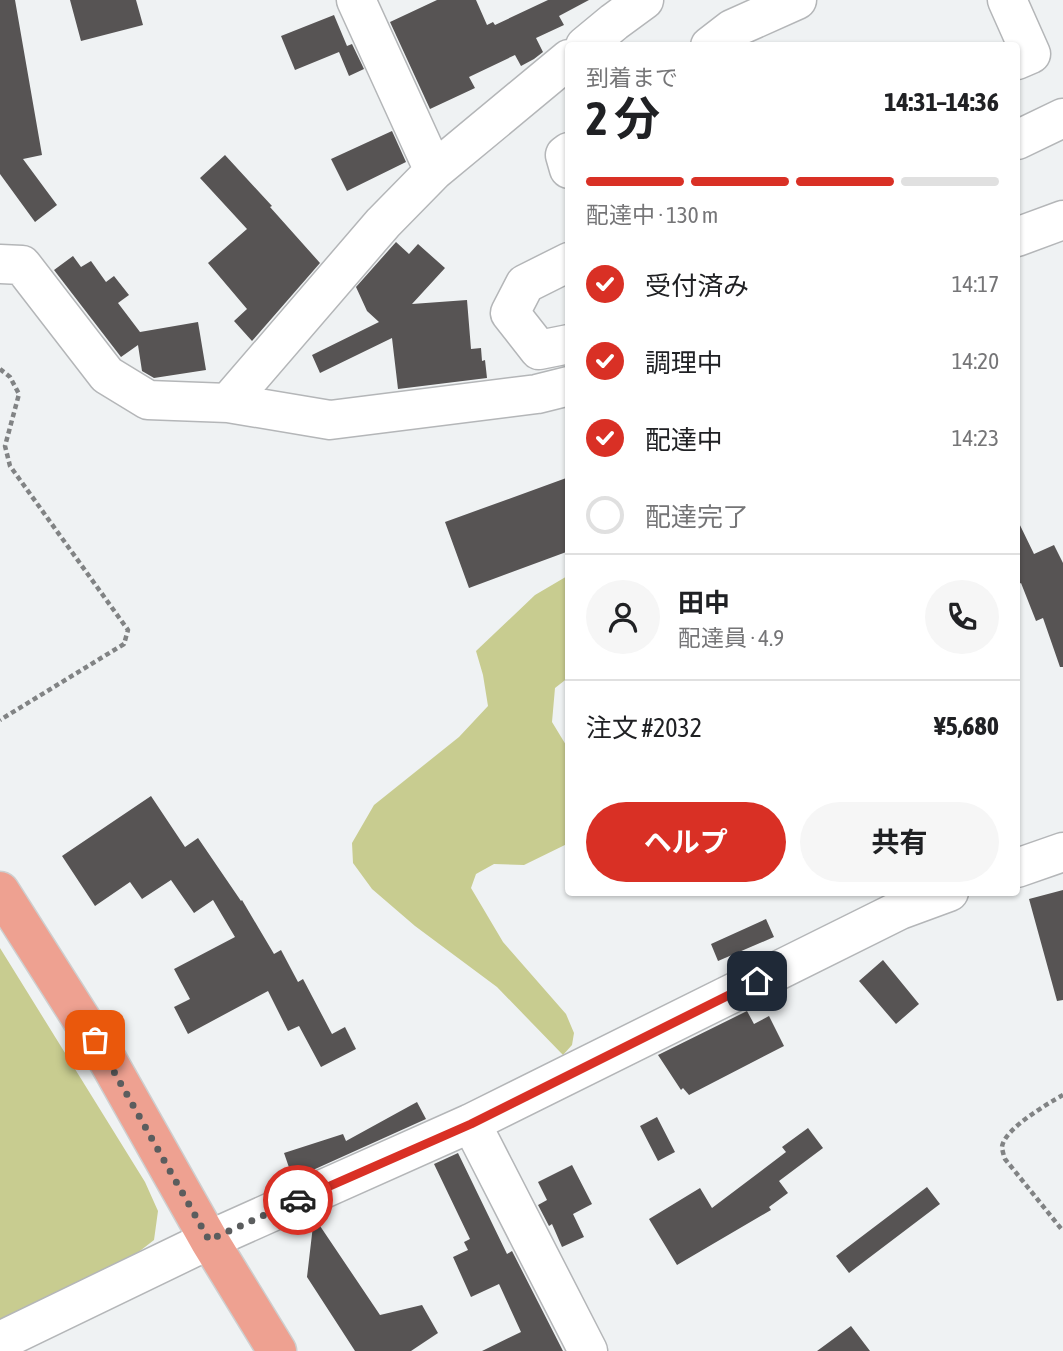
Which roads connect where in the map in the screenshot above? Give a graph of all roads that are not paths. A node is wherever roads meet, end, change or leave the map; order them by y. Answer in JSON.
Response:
{"nodes":[{"id":1,"x":356,"y":0,"type":"edge"},
{"id":2,"x":645,"y":0,"type":"edge"},
{"id":3,"x":797,"y":0,"type":"edge"},
{"id":4,"x":1007,"y":0,"type":"edge"},
{"id":5,"x":608,"y":11,"type":"edge"},
{"id":6,"x":588,"y":42,"type":"edge"},
{"id":7,"x":715,"y":42,"type":"edge"},
{"id":8,"x":1020,"y":59,"type":"edge"},
{"id":9,"x":565,"y":62,"type":"edge"},
{"id":10,"x":1063,"y":118,"type":"edge"},
{"id":11,"x":1020,"y":139,"type":"edge"},
{"id":12,"x":434,"y":171,"type":"junction"},
{"id":13,"x":1063,"y":220,"type":"edge"},
{"id":14,"x":1020,"y":236,"type":"edge"},
{"id":15,"x":0,"y":264,"type":"edge"},
{"id":16,"x":565,"y":264,"type":"edge"},
{"id":17,"x":565,"y":345,"type":"edge"},
{"id":18,"x":565,"y":387,"type":"edge"},
{"id":19,"x":228,"y":403,"type":"junction"},
{"id":20,"x":1063,"y":852,"type":"edge"},
{"id":21,"x":1020,"y":867,"type":"edge"},
{"id":22,"x":0,"y":891,"type":"edge"},
{"id":23,"x":938,"y":896,"type":"edge"},
{"id":24,"x":471,"y":1124,"type":"junction"},
{"id":25,"x":209,"y":1240,"type":"junction"},
{"id":26,"x":0,"y":1341,"type":"edge"},
{"id":27,"x":277,"y":1351,"type":"edge"},
{"id":28,"x":588,"y":1351,"type":"edge"}],
"edges":[{"from":1,"to":12,"type":"street"},
{"from":2,"to":5,"type":"street"},
{"from":3,"to":7,"type":"street"},
{"from":4,"to":8,"type":"street"},
{"from":5,"to":6,"type":"street"},
{"from":9,"to":12,"type":"street"},
{"from":10,"to":11,"type":"street"},
{"from":12,"to":19,"type":"street"},
{"from":13,"to":14,"type":"street"},
{"from":15,"to":19,"type":"street"},
{"from":16,"to":17,"type":"street"},
{"from":18,"to":19,"type":"street"},
{"from":20,"to":21,"type":"street"},
{"from":22,"to":25,"type":"highway"},
{"from":23,"to":24,"type":"street"},
{"from":24,"to":25,"type":"street"},
{"from":24,"to":28,"type":"street"},
{"from":25,"to":26,"type":"street"},
{"from":25,"to":27,"type":"highway"}]}
